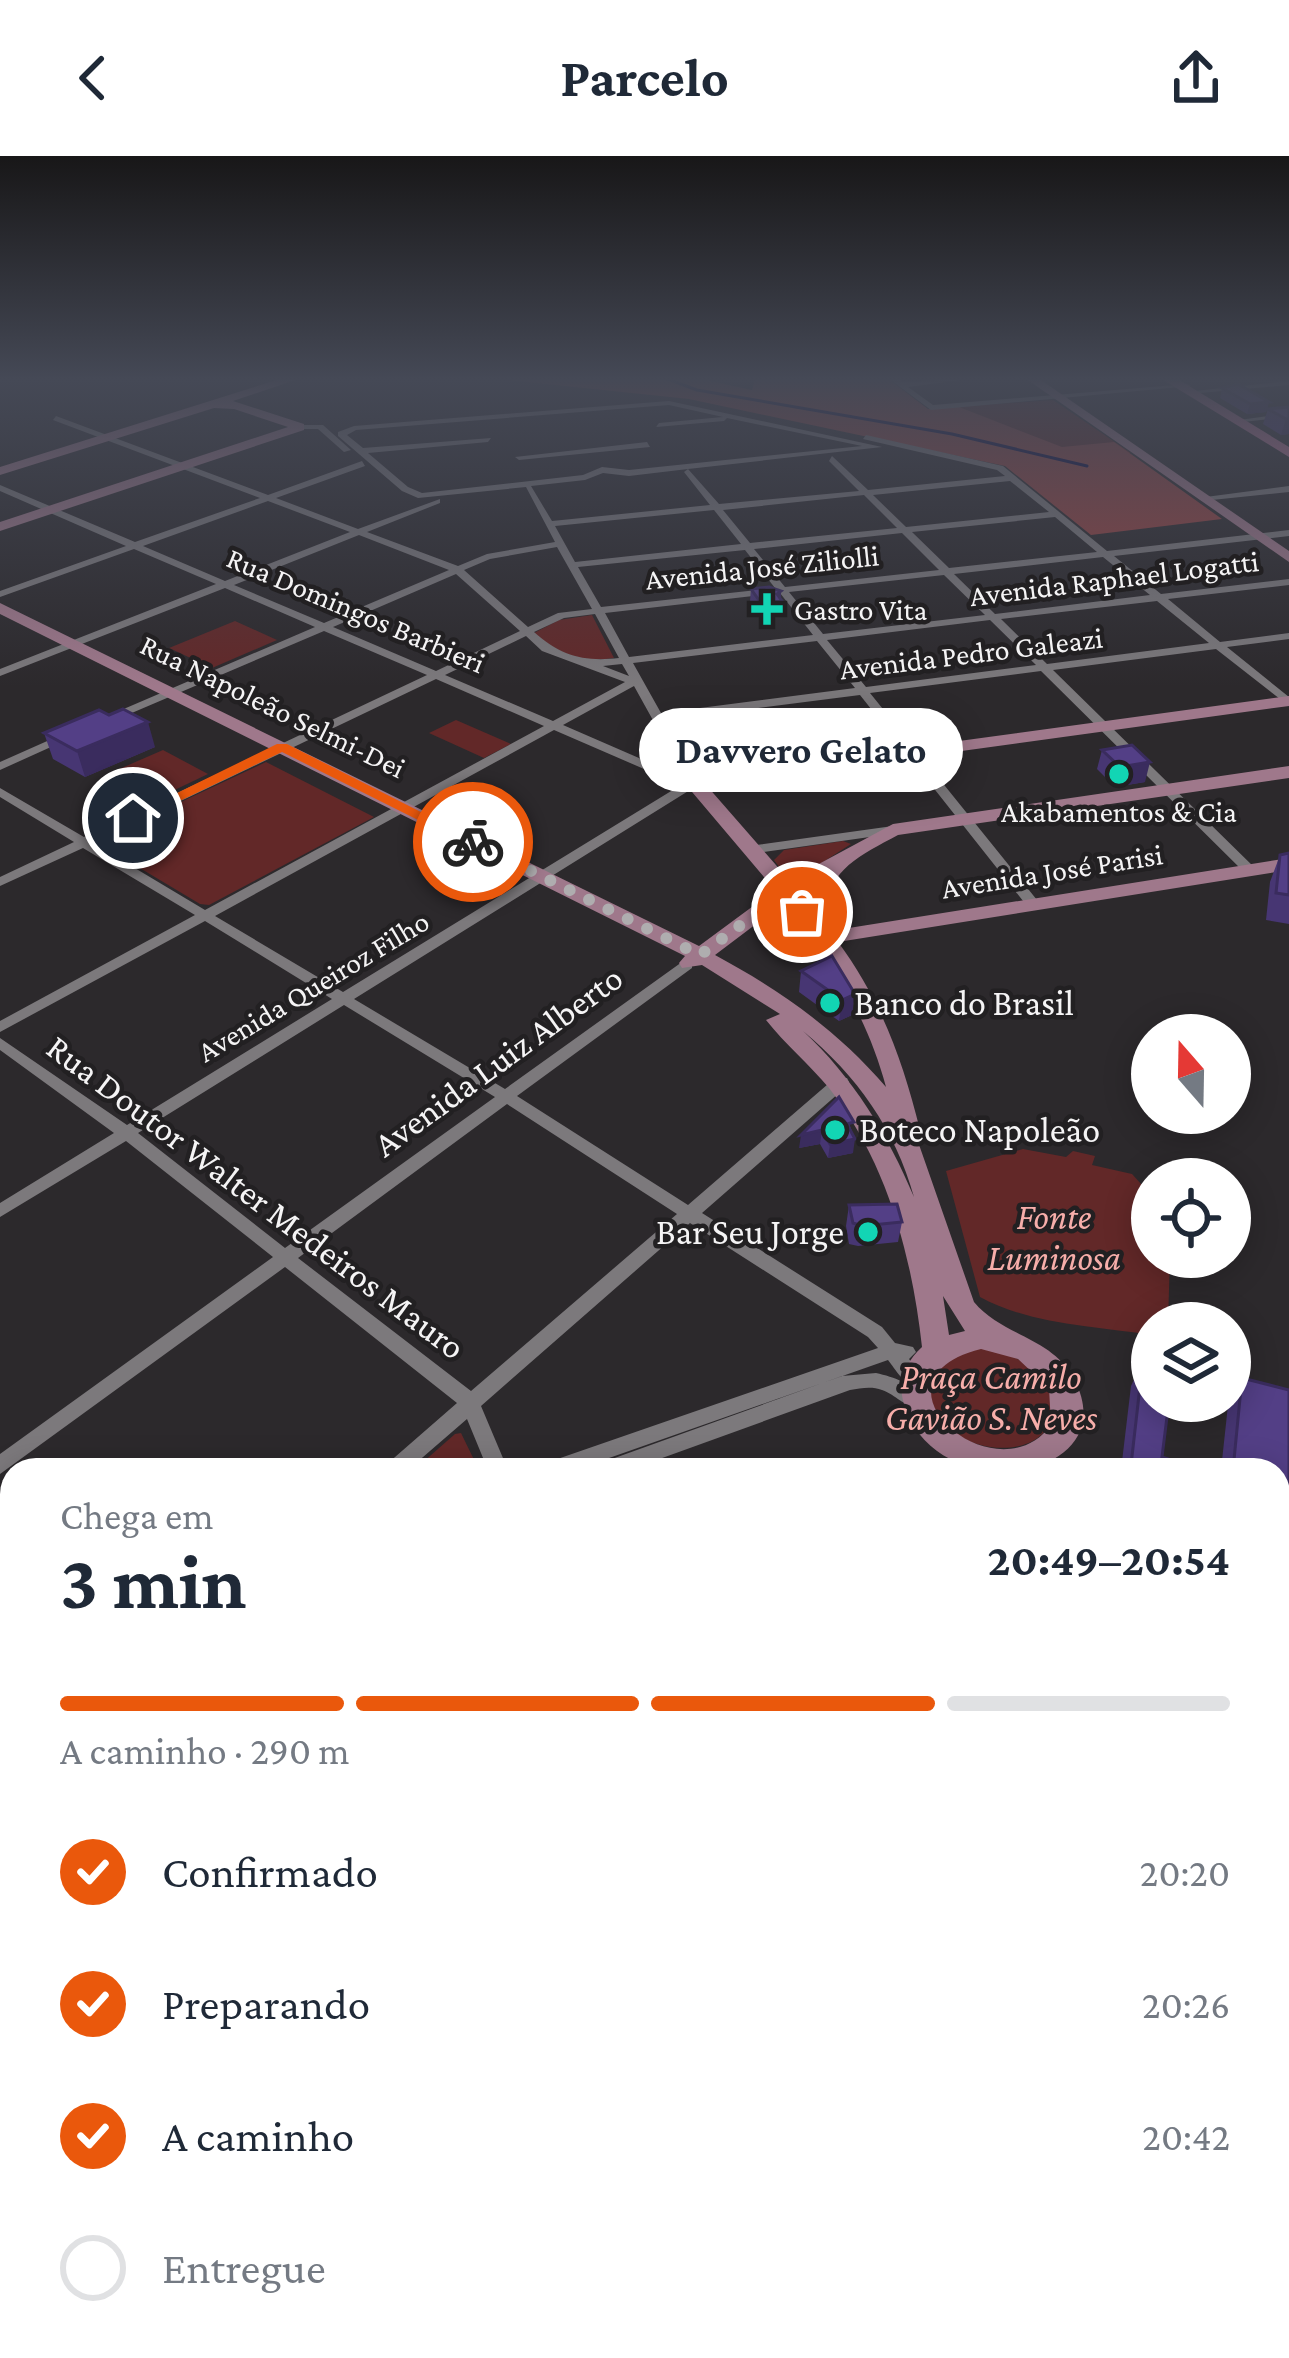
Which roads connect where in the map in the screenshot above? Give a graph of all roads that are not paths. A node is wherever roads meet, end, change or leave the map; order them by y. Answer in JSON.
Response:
{"nodes":[{"id":1,"x":140,"y":481,"type":"edge"},
{"id":2,"x":225,"y":481,"type":"edge"},
{"id":3,"x":308,"y":481,"type":"edge"},
{"id":4,"x":386,"y":481,"type":"edge"},
{"id":5,"x":394,"y":481,"type":"edge"},
{"id":6,"x":553,"y":481,"type":"edge"},
{"id":7,"x":568,"y":481,"type":"edge"},
{"id":8,"x":695,"y":481,"type":"edge"},
{"id":9,"x":855,"y":481,"type":"edge"},
{"id":10,"x":986,"y":481,"type":"edge"},
{"id":11,"x":1016,"y":481,"type":"edge"},
{"id":12,"x":1177,"y":481,"type":"edge"},
{"id":13,"x":0,"y":488,"type":"edge"},
{"id":14,"x":529,"y":488,"type":"junction"},
{"id":15,"x":1289,"y":489,"type":"edge"},
{"id":16,"x":867,"y":493,"type":"junction"},
{"id":17,"x":269,"y":497,"type":"junction"},
{"id":18,"x":1202,"y":498,"type":"junction"},
{"id":19,"x":716,"y":508,"type":"junction"},
{"id":20,"x":415,"y":509,"type":"junction"},
{"id":21,"x":52,"y":510,"type":"junction"},
{"id":22,"x":1056,"y":514,"type":"junction"},
{"id":23,"x":550,"y":524,"type":"junction"},
{"id":24,"x":0,"y":527,"type":"edge"},
{"id":25,"x":905,"y":530,"type":"junction"},
{"id":26,"x":359,"y":531,"type":"junction"},
{"id":27,"x":1289,"y":532,"type":"edge"},
{"id":28,"x":1258,"y":536,"type":"junction"},
{"id":29,"x":559,"y":544,"type":"junction"},
{"id":30,"x":134,"y":546,"type":"junction"},
{"id":31,"x":746,"y":547,"type":"junction"},
{"id":32,"x":1105,"y":553,"type":"junction"},
{"id":33,"x":1289,"y":558,"type":"edge"},
{"id":34,"x":572,"y":566,"type":"junction"},
{"id":35,"x":457,"y":569,"type":"junction"},
{"id":36,"x":946,"y":571,"type":"junction"},
{"id":37,"x":1289,"y":582,"type":"edge"},
{"id":38,"x":225,"y":584,"type":"junction"},
{"id":39,"x":780,"y":590,"type":"junction"},
{"id":40,"x":0,"y":594,"type":"edge"},
{"id":41,"x":1158,"y":597,"type":"junction"},
{"id":42,"x":0,"y":608,"type":"edge"},
{"id":43,"x":597,"y":610,"type":"junction"},
{"id":44,"x":993,"y":617,"type":"junction"},
{"id":45,"x":0,"y":621,"type":"edge"},
{"id":46,"x":325,"y":626,"type":"junction"},
{"id":47,"x":523,"y":630,"type":"junction"},
{"id":48,"x":1289,"y":636,"type":"edge"},
{"id":49,"x":819,"y":637,"type":"junction"},
{"id":50,"x":1218,"y":645,"type":"junction"},
{"id":51,"x":66,"y":647,"type":"junction"},
{"id":52,"x":625,"y":660,"type":"junction"},
{"id":53,"x":586,"y":665,"type":"junction"},
{"id":54,"x":1044,"y":668,"type":"junction"},
{"id":55,"x":437,"y":672,"type":"junction"},
{"id":56,"x":0,"y":673,"type":"edge"},
{"id":57,"x":634,"y":684,"type":"junction"},
{"id":58,"x":862,"y":691,"type":"junction"},
{"id":59,"x":164,"y":696,"type":"junction"},
{"id":60,"x":1288,"y":701,"type":"edge"},
{"id":61,"x":659,"y":717,"type":"junction"},
{"id":62,"x":98,"y":724,"type":"edge"},
{"id":63,"x":559,"y":724,"type":"junction"},
{"id":64,"x":1103,"y":726,"type":"junction"},
{"id":65,"x":78,"y":732,"type":"edge"},
{"id":66,"x":274,"y":750,"type":"junction"},
{"id":67,"x":908,"y":752,"type":"junction"},
{"id":68,"x":683,"y":758,"type":"junction"},
{"id":69,"x":0,"y":766,"type":"edge"},
{"id":70,"x":671,"y":774,"type":"junction"},
{"id":71,"x":1289,"y":776,"type":"edge"},
{"id":72,"x":692,"y":783,"type":"junction"},
{"id":73,"x":0,"y":792,"type":"edge"},
{"id":74,"x":1170,"y":792,"type":"junction"},
{"id":75,"x":395,"y":811,"type":"junction"},
{"id":76,"x":965,"y":823,"type":"junction"},
{"id":77,"x":893,"y":830,"type":"junction"},
{"id":78,"x":82,"y":843,"type":"junction"},
{"id":79,"x":749,"y":850,"type":"junction"},
{"id":80,"x":1289,"y":864,"type":"edge"},
{"id":81,"x":1250,"y":870,"type":"junction"},
{"id":82,"x":0,"y":882,"type":"edge"},
{"id":83,"x":536,"y":882,"type":"junction"},
{"id":84,"x":784,"y":893,"type":"junction"},
{"id":85,"x":1032,"y":903,"type":"junction"},
{"id":86,"x":206,"y":915,"type":"junction"},
{"id":87,"x":822,"y":934,"type":"junction"},
{"id":88,"x":693,"y":960,"type":"junction"},
{"id":89,"x":345,"y":999,"type":"junction"},
{"id":90,"x":0,"y":1027,"type":"edge"},
{"id":91,"x":0,"y":1043,"type":"edge"},
{"id":92,"x":841,"y":1082,"type":"junction"},
{"id":93,"x":505,"y":1096,"type":"junction"},
{"id":94,"x":125,"y":1132,"type":"junction"},
{"id":95,"x":915,"y":1158,"type":"junction"},
{"id":96,"x":0,"y":1211,"type":"edge"},
{"id":97,"x":686,"y":1215,"type":"junction"},
{"id":98,"x":283,"y":1257,"type":"junction"},
{"id":99,"x":1006,"y":1342,"type":"junction"},
{"id":100,"x":895,"y":1350,"type":"junction"},
{"id":101,"x":924,"y":1371,"type":"junction"},
{"id":102,"x":469,"y":1401,"type":"junction"},
{"id":103,"x":937,"y":1437,"type":"junction"},
{"id":104,"x":14,"y":1458,"type":"edge"},
{"id":105,"x":407,"y":1458,"type":"edge"},
{"id":106,"x":493,"y":1458,"type":"edge"},
{"id":107,"x":584,"y":1458,"type":"edge"},
{"id":108,"x":638,"y":1458,"type":"edge"},
{"id":109,"x":945,"y":1458,"type":"edge"},
{"id":110,"x":976,"y":1458,"type":"edge"},
{"id":111,"x":1032,"y":1458,"type":"edge"}],
"edges":[{"from":1,"to":21,"type":"main road"},
{"from":2,"to":17,"type":"street"},
{"from":3,"to":17,"type":"street"},
{"from":4,"to":20,"type":"street"},
{"from":5,"to":6,"type":"street"},
{"from":7,"to":14,"type":"street"},
{"from":8,"to":19,"type":"street"},
{"from":9,"to":16,"type":"street"},
{"from":10,"to":16,"type":"street"},
{"from":11,"to":22,"type":"street"},
{"from":12,"to":18,"type":"main road"},
{"from":13,"to":21,"type":"street","name":"Rua Domingos Barbieri"},
{"from":14,"to":20,"type":"street"},
{"from":14,"to":23,"type":"street"},
{"from":15,"to":18,"type":"street"},
{"from":16,"to":19,"type":"street"},
{"from":16,"to":25,"type":"street"},
{"from":17,"to":26,"type":"street"},
{"from":17,"to":30,"type":"street"},
{"from":18,"to":28,"type":"main road"},
{"from":19,"to":23,"type":"street"},
{"from":19,"to":31,"type":"street"},
{"from":20,"to":26,"type":"street"},
{"from":21,"to":24,"type":"main road"},
{"from":21,"to":30,"type":"street","name":"Rua Domingos Barbieri"},
{"from":22,"to":25,"type":"street"},
{"from":22,"to":32,"type":"street"},
{"from":23,"to":29,"type":"street"},
{"from":25,"to":31,"type":"street"},
{"from":25,"to":36,"type":"street"},
{"from":26,"to":35,"type":"street"},
{"from":26,"to":38,"type":"street"},
{"from":27,"to":28,"type":"street","name":"Avenida José Ziliolli"},
{"from":28,"to":32,"type":"street","name":"Avenida José Ziliolli"},
{"from":28,"to":33,"type":"main road"},
{"from":29,"to":34,"type":"street"},
{"from":29,"to":35,"type":"street"},
{"from":30,"to":38,"type":"street","name":"Rua Domingos Barbieri"},
{"from":30,"to":40,"type":"street"},
{"from":31,"to":34,"type":"street"},
{"from":31,"to":39,"type":"street"},
{"from":32,"to":36,"type":"street","name":"Avenida José Ziliolli"},
{"from":32,"to":41,"type":"street"},
{"from":34,"to":43,"type":"street"},
{"from":35,"to":46,"type":"street"},
{"from":35,"to":47,"type":"street"},
{"from":36,"to":39,"type":"street","name":"Avenida José Ziliolli"},
{"from":36,"to":44,"type":"street"},
{"from":37,"to":41,"type":"street","name":"Avenida Raphael Logatti"},
{"from":38,"to":46,"type":"street","name":"Rua Domingos Barbieri"},
{"from":38,"to":51,"type":"street"},
{"from":39,"to":43,"type":"street","name":"Avenida José Ziliolli"},
{"from":39,"to":49,"type":"street"},
{"from":41,"to":44,"type":"street","name":"Avenida Raphael Logatti"},
{"from":41,"to":50,"type":"street"},
{"from":42,"to":51,"type":"main road","name":"Rua Napoleão Selmi-Dei"},
{"from":43,"to":47,"type":"street","name":"Avenida José Ziliolli"},
{"from":43,"to":52,"type":"street"},
{"from":44,"to":49,"type":"street","name":"Avenida Raphael Logatti"},
{"from":44,"to":54,"type":"street"},
{"from":45,"to":51,"type":"main road","name":"Rua Napoleão Selmi-Dei"},
{"from":46,"to":55,"type":"street","name":"Rua Domingos Barbieri"},
{"from":46,"to":59,"type":"street"},
{"from":47,"to":53,"type":"street"},
{"from":47,"to":55,"type":"street","name":"Avenida José Ziliolli"},
{"from":48,"to":50,"type":"street","name":"Avenida Pedro Galeazi"},
{"from":49,"to":52,"type":"street","name":"Avenida Raphael Logatti"},
{"from":49,"to":58,"type":"street"},
{"from":50,"to":54,"type":"street","name":"Avenida Pedro Galeazi"},
{"from":50,"to":60,"type":"street"},
{"from":51,"to":56,"type":"street"},
{"from":51,"to":59,"type":"main road","name":"Rua Napoleão Selmi-Dei"},
{"from":52,"to":53,"type":"street","name":"Avenida Raphael Logatti"},
{"from":52,"to":57,"type":"street"},
{"from":53,"to":57,"type":"street"},
{"from":54,"to":58,"type":"street","name":"Avenida Pedro Galeazi"},
{"from":54,"to":64,"type":"street"},
{"from":55,"to":63,"type":"street","name":"Rua Domingos Barbieri"},
{"from":55,"to":66,"type":"street","name":"Avenida José Ziliolli"},
{"from":57,"to":61,"type":"street"},
{"from":57,"to":63,"type":"street"},
{"from":58,"to":61,"type":"street","name":"Avenida Pedro Galeazi"},
{"from":58,"to":67,"type":"street"},
{"from":59,"to":62,"type":"street"},
{"from":59,"to":66,"type":"main road","name":"Rua Napoleão Selmi-Dei"},
{"from":60,"to":64,"type":"main road","name":"Avenida Queiroz Filho"},
{"from":61,"to":68,"type":"street"},
{"from":63,"to":70,"type":"street","name":"Rua Domingos Barbieri"},
{"from":63,"to":75,"type":"street"},
{"from":64,"to":67,"type":"main road","name":"Avenida Queiroz Filho"},
{"from":64,"to":74,"type":"street"},
{"from":65,"to":69,"type":"street"},
{"from":66,"to":75,"type":"main road","name":"Rua Napoleão Selmi-Dei"},
{"from":66,"to":78,"type":"street","name":"Avenida José Ziliolli"},
{"from":67,"to":72,"type":"main road","name":"Avenida Queiroz Filho"},
{"from":67,"to":76,"type":"street"},
{"from":68,"to":70,"type":"street"},
{"from":68,"to":72,"type":"street"},
{"from":70,"to":72,"type":"street","name":"Rua Domingos Barbieri"},
{"from":71,"to":74,"type":"main road","name":"Avenida Luiz Alberto"},
{"from":72,"to":79,"type":"main road"},
{"from":72,"to":83,"type":"street","name":"Avenida Queiroz Filho"},
{"from":73,"to":78,"type":"street"},
{"from":74,"to":76,"type":"main road","name":"Avenida Luiz Alberto"},
{"from":74,"to":81,"type":"street"},
{"from":75,"to":83,"type":"main road","name":"Rua Napoleão Selmi-Dei"},
{"from":75,"to":86,"type":"street"},
{"from":76,"to":77,"type":"main road","name":"Avenida Luiz Alberto"},
{"from":76,"to":85,"type":"street"},
{"from":76,"to":87,"type":"main road","name":"Avenida Luiz Alberto"},
{"from":77,"to":79,"type":"street"},
{"from":77,"to":84,"type":"main road","name":"Avenida Luiz Alberto"},
{"from":78,"to":82,"type":"street","name":"Avenida José Ziliolli"},
{"from":78,"to":86,"type":"street"},
{"from":79,"to":84,"type":"main road"},
{"from":80,"to":81,"type":"main road","name":"Avenida José Parisi"},
{"from":81,"to":85,"type":"main road","name":"Avenida José Parisi"},
{"from":83,"to":88,"type":"main road","name":"Rua Napoleão Selmi-Dei"},
{"from":83,"to":89,"type":"street","name":"Avenida Queiroz Filho"},
{"from":84,"to":87,"type":"main road"},
{"from":84,"to":88,"type":"main road","name":"Avenida Luiz Alberto"},
{"from":85,"to":87,"type":"main road","name":"Avenida José Parisi"},
{"from":86,"to":89,"type":"street"},
{"from":86,"to":90,"type":"street"},
{"from":87,"to":95,"type":"main road"},
{"from":88,"to":92,"type":"main road","name":"Rua Napoleão Selmi-Dei"},
{"from":88,"to":93,"type":"street","name":"Avenida Luiz Alberto"},
{"from":88,"to":95,"type":"main road","name":"Rua Napoleão Selmi-Dei"},
{"from":89,"to":93,"type":"street"},
{"from":89,"to":94,"type":"street","name":"Avenida Queiroz Filho"},
{"from":91,"to":94,"type":"street","name":"Rua Doutor Walter Medeiros Mauro"},
{"from":92,"to":97,"type":"street"},
{"from":92,"to":101,"type":"main road","name":"Rua Napoleão Selmi-Dei"},
{"from":93,"to":97,"type":"street"},
{"from":93,"to":98,"type":"street","name":"Avenida Luiz Alberto"},
{"from":94,"to":96,"type":"street","name":"Avenida Queiroz Filho"},
{"from":94,"to":98,"type":"street","name":"Rua Doutor Walter Medeiros Mauro"},
{"from":95,"to":99,"type":"main road","name":"Rua Napoleão Selmi-Dei"},
{"from":97,"to":100,"type":"street"},
{"from":97,"to":102,"type":"street"},
{"from":98,"to":102,"type":"street","name":"Rua Doutor Walter Medeiros Mauro"},
{"from":98,"to":104,"type":"street","name":"Avenida Luiz Alberto"},
{"from":99,"to":101,"type":"main road"},
{"from":99,"to":111,"type":"main road"},
{"from":100,"to":101,"type":"street"},
{"from":100,"to":107,"type":"street"},
{"from":101,"to":103,"type":"main road"},
{"from":101,"to":108,"type":"street"},
{"from":102,"to":105,"type":"street"},
{"from":102,"to":106,"type":"street","name":"Rua Doutor Walter Medeiros Mauro"},
{"from":103,"to":109,"type":"main road"},
{"from":103,"to":110,"type":"main road"}]}
